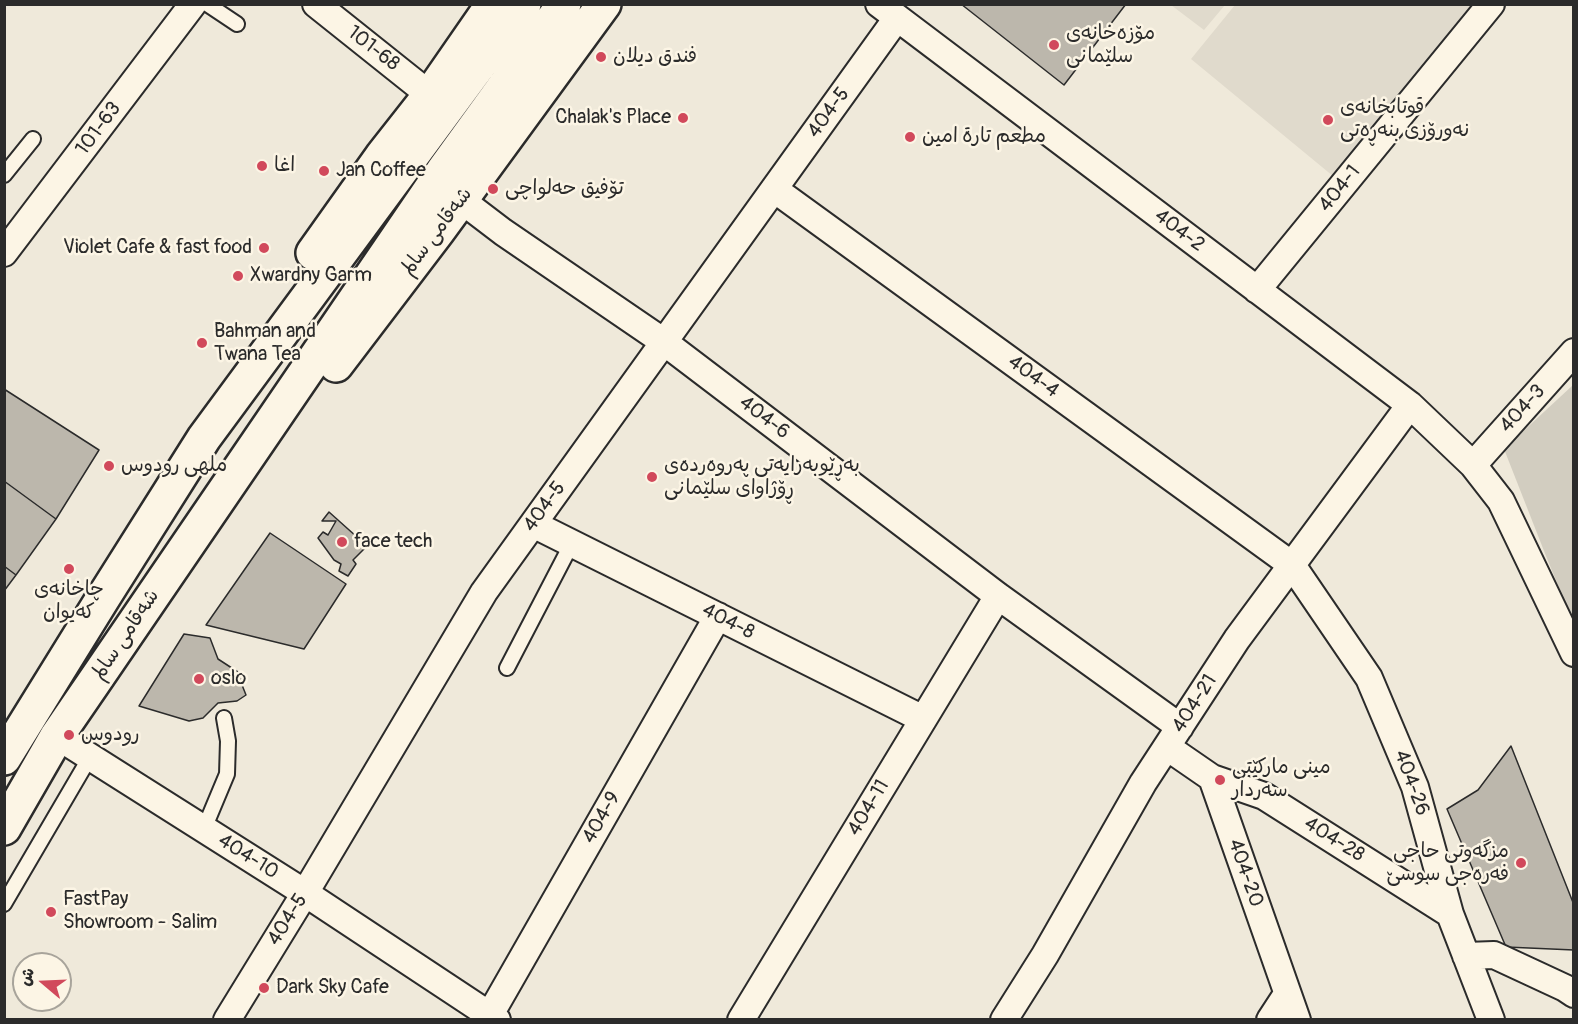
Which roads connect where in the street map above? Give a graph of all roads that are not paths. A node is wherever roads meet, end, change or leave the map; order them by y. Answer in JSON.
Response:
{"nodes":[{"id":1,"x":193,"y":4,"type":"edge"},
{"id":2,"x":207,"y":4,"type":"edge"},
{"id":3,"x":316,"y":4,"type":"edge"},
{"id":4,"x":494,"y":4,"type":"edge"},
{"id":5,"x":524,"y":4,"type":"edge"},
{"id":6,"x":564,"y":4,"type":"edge"},
{"id":7,"x":604,"y":4,"type":"edge"},
{"id":8,"x":1491,"y":4,"type":"edge"},
{"id":9,"x":888,"y":11,"type":"edge"},
{"id":10,"x":237,"y":24,"type":"dead end"},
{"id":11,"x":430,"y":95,"type":"junction"},
{"id":12,"x":33,"y":139,"type":"dead end"},
{"id":13,"x":4,"y":175,"type":"edge"},
{"id":14,"x":774,"y":189,"type":"junction"},
{"id":15,"x":461,"y":200,"type":"junction"},
{"id":16,"x":4,"y":253,"type":"edge"},
{"id":17,"x":1257,"y":290,"type":"junction"},
{"id":18,"x":664,"y":342,"type":"junction"},
{"id":19,"x":1574,"y":352,"type":"edge"},
{"id":20,"x":1410,"y":405,"type":"junction"},
{"id":21,"x":204,"y":438,"type":"junction"},
{"id":22,"x":255,"y":447,"type":"junction"},
{"id":23,"x":1473,"y":465,"type":"junction"},
{"id":24,"x":533,"y":524,"type":"junction"},
{"id":25,"x":572,"y":543,"type":"junction"},
{"id":26,"x":1292,"y":565,"type":"junction"},
{"id":27,"x":998,"y":596,"type":"junction"},
{"id":28,"x":717,"y":616,"type":"junction"},
{"id":29,"x":1574,"y":653,"type":"edge"},
{"id":30,"x":507,"y":668,"type":"dead end"},
{"id":31,"x":224,"y":718,"type":"dead end"},
{"id":32,"x":923,"y":719,"type":"junction"},
{"id":33,"x":57,"y":736,"type":"junction"},
{"id":34,"x":1173,"y":737,"type":"junction"},
{"id":35,"x":90,"y":757,"type":"junction"},
{"id":36,"x":4,"y":758,"type":"edge"},
{"id":37,"x":1212,"y":778,"type":"junction"},
{"id":38,"x":4,"y":828,"type":"edge"},
{"id":39,"x":204,"y":829,"type":"junction"},
{"id":40,"x":305,"y":893,"type":"junction"},
{"id":41,"x":4,"y":904,"type":"edge"},
{"id":42,"x":1450,"y":914,"type":"junction"},
{"id":43,"x":1466,"y":956,"type":"junction"},
{"id":44,"x":1571,"y":989,"type":"edge"},
{"id":45,"x":1287,"y":994,"type":"junction"},
{"id":46,"x":491,"y":1018,"type":"edge"},
{"id":47,"x":227,"y":1020,"type":"edge"},
{"id":48,"x":741,"y":1020,"type":"edge"},
{"id":49,"x":1004,"y":1020,"type":"edge"},
{"id":50,"x":1270,"y":1020,"type":"edge"},
{"id":51,"x":1297,"y":1020,"type":"edge"},
{"id":52,"x":1491,"y":1020,"type":"edge"}],
"edges":[{"from":1,"to":16,"type":"street","name":"101-63"},
{"from":2,"to":10,"type":"lane"},
{"from":3,"to":11,"type":"street","name":"101-68"},
{"from":4,"to":11,"type":"main road","name":"شەقامی سالم"},
{"from":5,"to":21,"type":"main road","name":"شەقامی سالم"},
{"from":6,"to":22,"type":"main road","name":"شەقامی سالم"},
{"from":7,"to":15,"type":"main road","name":"شەقامی سالم"},
{"from":8,"to":17,"type":"street","name":"404-1"},
{"from":9,"to":14,"type":"street","name":"404-5"},
{"from":9,"to":17,"type":"street","name":"404-2"},
{"from":11,"to":21,"type":"main road","name":"شەقامی سالم"},
{"from":12,"to":13,"type":"lane"},
{"from":14,"to":18,"type":"street","name":"404-5"},
{"from":14,"to":26,"type":"street","name":"404-4"},
{"from":15,"to":18,"type":"street","name":"404-6"},
{"from":15,"to":22,"type":"main road","name":"شەقامی سالم"},
{"from":17,"to":20,"type":"street","name":"404-2"},
{"from":18,"to":24,"type":"street","name":"404-5"},
{"from":18,"to":27,"type":"street","name":"404-6"},
{"from":19,"to":23,"type":"street","name":"404-3"},
{"from":20,"to":23,"type":"street","name":"404-2"},
{"from":20,"to":26,"type":"street","name":"404-21"},
{"from":21,"to":36,"type":"main road","name":"شەقامی سالم"},
{"from":22,"to":33,"type":"main road","name":"شەقامی سالم"},
{"from":23,"to":29,"type":"street"},
{"from":24,"to":25,"type":"street","name":"404-8"},
{"from":24,"to":40,"type":"street","name":"404-5"},
{"from":25,"to":28,"type":"street","name":"404-8"},
{"from":25,"to":30,"type":"lane"},
{"from":26,"to":34,"type":"street","name":"404-21"},
{"from":26,"to":42,"type":"street","name":"404-26"},
{"from":27,"to":32,"type":"street","name":"404-11"},
{"from":27,"to":34,"type":"street","name":"404-6"},
{"from":28,"to":32,"type":"street","name":"404-8"},
{"from":28,"to":46,"type":"street","name":"404-9"},
{"from":31,"to":39,"type":"lane"},
{"from":32,"to":48,"type":"street","name":"404-11"},
{"from":33,"to":35,"type":"street","name":"404-10"},
{"from":33,"to":38,"type":"main road","name":"شەقامی سالم"},
{"from":34,"to":37,"type":"street"},
{"from":34,"to":49,"type":"street","name":"404-21"},
{"from":35,"to":39,"type":"street","name":"404-10"},
{"from":35,"to":41,"type":"lane"},
{"from":37,"to":42,"type":"street","name":"404-28"},
{"from":37,"to":45,"type":"street","name":"404-20"},
{"from":39,"to":40,"type":"street","name":"404-10"},
{"from":40,"to":46,"type":"street","name":"404-10"},
{"from":40,"to":47,"type":"street","name":"404-5"},
{"from":42,"to":43,"type":"street","name":"404-26"},
{"from":43,"to":44,"type":"street"},
{"from":43,"to":52,"type":"street","name":"404-26"},
{"from":45,"to":50,"type":"street"},
{"from":45,"to":51,"type":"street","name":"404-20"}]}
